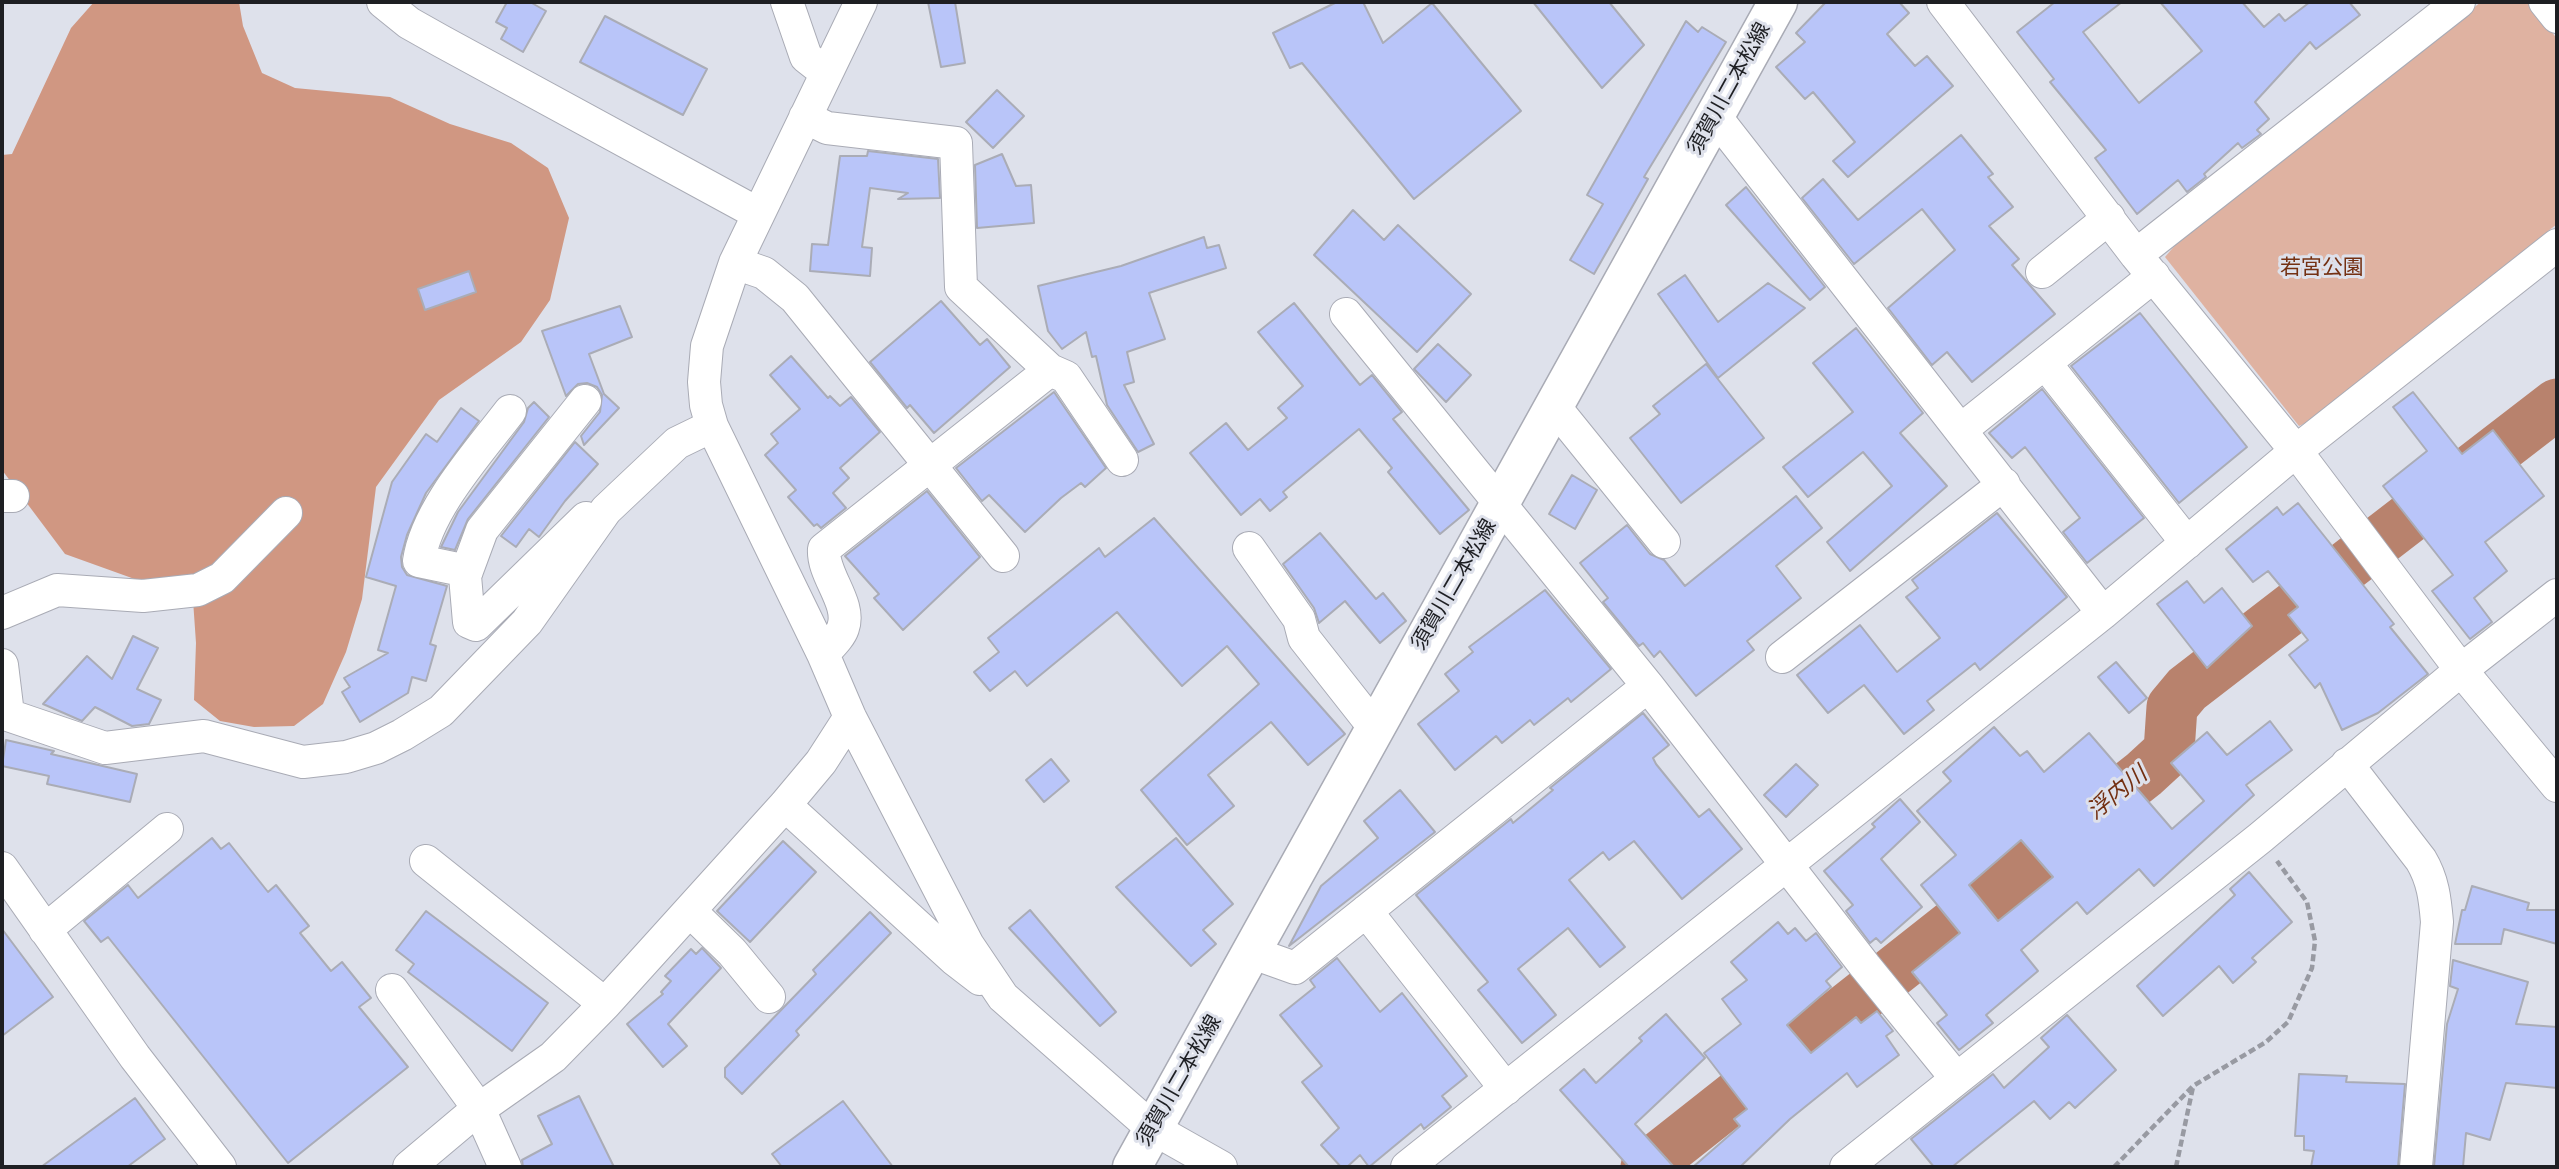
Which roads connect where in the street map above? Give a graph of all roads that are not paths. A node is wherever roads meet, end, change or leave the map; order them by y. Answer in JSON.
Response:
{"nodes":[{"id":1,"x":383,"y":2,"type":"edge"},
{"id":2,"x":787,"y":2,"type":"edge"},
{"id":3,"x":861,"y":2,"type":"edge"},
{"id":4,"x":1777,"y":2,"type":"edge"},
{"id":5,"x":2459,"y":2,"type":"edge"},
{"id":6,"x":2545,"y":2,"type":"edge"},
{"id":7,"x":1958,"y":7,"type":"edge"},
{"id":8,"x":2557,"y":17,"type":"edge"},
{"id":9,"x":825,"y":72,"type":"junction"},
{"id":10,"x":1715,"y":116,"type":"junction"},
{"id":11,"x":805,"y":117,"type":"junction"},
{"id":12,"x":757,"y":213,"type":"junction"},
{"id":13,"x":2109,"y":218,"type":"junction"},
{"id":14,"x":2557,"y":245,"type":"edge"},
{"id":15,"x":735,"y":263,"type":"junction"},
{"id":16,"x":2145,"y":266,"type":"junction"},
{"id":17,"x":2042,"y":272,"type":"dead end"},
{"id":18,"x":1346,"y":314,"type":"dead end"},
{"id":19,"x":2045,"y":363,"type":"junction"},
{"id":20,"x":1050,"y":370,"type":"junction"},
{"id":21,"x":585,"y":401,"type":"dead end"},
{"id":22,"x":1554,"y":406,"type":"junction"},
{"id":23,"x":510,"y":411,"type":"dead end"},
{"id":24,"x":712,"y":426,"type":"junction"},
{"id":25,"x":1962,"y":429,"type":"junction"},
{"id":26,"x":2297,"y":451,"type":"junction"},
{"id":27,"x":1122,"y":460,"type":"dead end"},
{"id":28,"x":927,"y":465,"type":"junction"},
{"id":29,"x":2004,"y":484,"type":"junction"},
{"id":30,"x":1501,"y":504,"type":"junction"},
{"id":31,"x":606,"y":510,"type":"junction"},
{"id":32,"x":286,"y":513,"type":"dead end"},
{"id":33,"x":1664,"y":542,"type":"dead end"},
{"id":34,"x":2187,"y":543,"type":"junction"},
{"id":35,"x":1249,"y":548,"type":"dead end"},
{"id":36,"x":1003,"y":556,"type":"dead end"},
{"id":37,"x":467,"y":571,"type":"junction"},
{"id":38,"x":2557,"y":595,"type":"edge"},
{"id":39,"x":2,"y":613,"type":"edge"},
{"id":40,"x":2102,"y":613,"type":"junction"},
{"id":41,"x":823,"y":654,"type":"junction"},
{"id":42,"x":1782,"y":657,"type":"dead end"},
{"id":43,"x":2,"y":665,"type":"edge"},
{"id":44,"x":2461,"y":670,"type":"junction"},
{"id":45,"x":1648,"y":686,"type":"junction"},
{"id":46,"x":5,"y":714,"type":"edge"},
{"id":47,"x":850,"y":717,"type":"junction"},
{"id":48,"x":1374,"y":727,"type":"junction"},
{"id":49,"x":2347,"y":764,"type":"junction"},
{"id":50,"x":2557,"y":786,"type":"edge"},
{"id":51,"x":785,"y":805,"type":"junction"},
{"id":52,"x":167,"y":829,"type":"dead end"},
{"id":53,"x":426,"y":860,"type":"dead end"},
{"id":54,"x":1787,"y":865,"type":"junction"},
{"id":55,"x":2,"y":868,"type":"edge"},
{"id":56,"x":690,"y":911,"type":"junction"},
{"id":57,"x":1366,"y":911,"type":"junction"},
{"id":58,"x":45,"y":930,"type":"junction"},
{"id":59,"x":1253,"y":953,"type":"junction"},
{"id":60,"x":392,"y":990,"type":"dead end"},
{"id":61,"x":769,"y":997,"type":"dead end"},
{"id":62,"x":1003,"y":997,"type":"junction"},
{"id":63,"x":605,"y":1004,"type":"junction"},
{"id":64,"x":1956,"y":1078,"type":"junction"},
{"id":65,"x":1506,"y":1089,"type":"junction"},
{"id":66,"x":479,"y":1110,"type":"junction"},
{"id":67,"x":1152,"y":1128,"type":"junction"},
{"id":68,"x":1866,"y":1161,"type":"edge"},
{"id":69,"x":220,"y":1167,"type":"edge"},
{"id":70,"x":409,"y":1167,"type":"edge"},
{"id":71,"x":505,"y":1167,"type":"edge"},
{"id":72,"x":1132,"y":1167,"type":"edge"},
{"id":73,"x":1221,"y":1167,"type":"edge"},
{"id":74,"x":1407,"y":1167,"type":"edge"},
{"id":75,"x":2416,"y":1167,"type":"edge"}],
"edges":[{"from":1,"to":12,"type":"street"},
{"from":2,"to":9,"type":"street"},
{"from":3,"to":9,"type":"street"},
{"from":4,"to":10,"type":"main road","name":"須賀川二本松線"},
{"from":5,"to":16,"type":"street"},
{"from":6,"to":8,"type":"street"},
{"from":7,"to":13,"type":"street"},
{"from":9,"to":11,"type":"street"},
{"from":10,"to":22,"type":"main road","name":"須賀川二本松線"},
{"from":10,"to":25,"type":"street"},
{"from":11,"to":12,"type":"street"},
{"from":11,"to":20,"type":"street"},
{"from":12,"to":15,"type":"street"},
{"from":13,"to":16,"type":"street"},
{"from":13,"to":17,"type":"street"},
{"from":14,"to":26,"type":"street"},
{"from":15,"to":24,"type":"street"},
{"from":15,"to":28,"type":"street"},
{"from":16,"to":19,"type":"street"},
{"from":16,"to":26,"type":"street"},
{"from":18,"to":30,"type":"street"},
{"from":19,"to":25,"type":"street"},
{"from":19,"to":34,"type":"street"},
{"from":20,"to":27,"type":"street"},
{"from":20,"to":28,"type":"street"},
{"from":21,"to":37,"type":"street"},
{"from":22,"to":30,"type":"main road","name":"須賀川二本松線"},
{"from":22,"to":33,"type":"street"},
{"from":23,"to":37,"type":"street"},
{"from":24,"to":31,"type":"street"},
{"from":24,"to":41,"type":"street"},
{"from":25,"to":29,"type":"street"},
{"from":26,"to":34,"type":"street"},
{"from":26,"to":44,"type":"street"},
{"from":28,"to":36,"type":"street"},
{"from":28,"to":41,"type":"street"},
{"from":29,"to":40,"type":"street"},
{"from":29,"to":42,"type":"street"},
{"from":30,"to":45,"type":"street"},
{"from":30,"to":48,"type":"main road","name":"須賀川二本松線"},
{"from":31,"to":37,"type":"street"},
{"from":31,"to":46,"type":"street"},
{"from":32,"to":39,"type":"street"},
{"from":34,"to":40,"type":"street"},
{"from":35,"to":48,"type":"street"},
{"from":38,"to":44,"type":"street"},
{"from":40,"to":54,"type":"street"},
{"from":41,"to":47,"type":"street"},
{"from":43,"to":46,"type":"street"},
{"from":44,"to":49,"type":"street"},
{"from":44,"to":50,"type":"street"},
{"from":45,"to":54,"type":"street"},
{"from":45,"to":57,"type":"street"},
{"from":47,"to":51,"type":"street"},
{"from":47,"to":62,"type":"street"},
{"from":48,"to":59,"type":"main road","name":"須賀川二本松線"},
{"from":49,"to":64,"type":"street"},
{"from":49,"to":75,"type":"street"},
{"from":51,"to":56,"type":"street"},
{"from":51,"to":62,"type":"street"},
{"from":52,"to":58,"type":"street"},
{"from":53,"to":63,"type":"street"},
{"from":54,"to":64,"type":"street"},
{"from":54,"to":65,"type":"street"},
{"from":55,"to":58,"type":"street"},
{"from":56,"to":61,"type":"street"},
{"from":56,"to":63,"type":"street"},
{"from":57,"to":59,"type":"street"},
{"from":57,"to":65,"type":"street"},
{"from":58,"to":69,"type":"street"},
{"from":59,"to":67,"type":"main road","name":"須賀川二本松線"},
{"from":60,"to":66,"type":"street"},
{"from":62,"to":67,"type":"street"},
{"from":63,"to":66,"type":"street"},
{"from":64,"to":68,"type":"street"},
{"from":65,"to":74,"type":"street"},
{"from":66,"to":70,"type":"street"},
{"from":66,"to":71,"type":"street"},
{"from":67,"to":72,"type":"main road","name":"須賀川二本松線"},
{"from":67,"to":73,"type":"street"}]}
